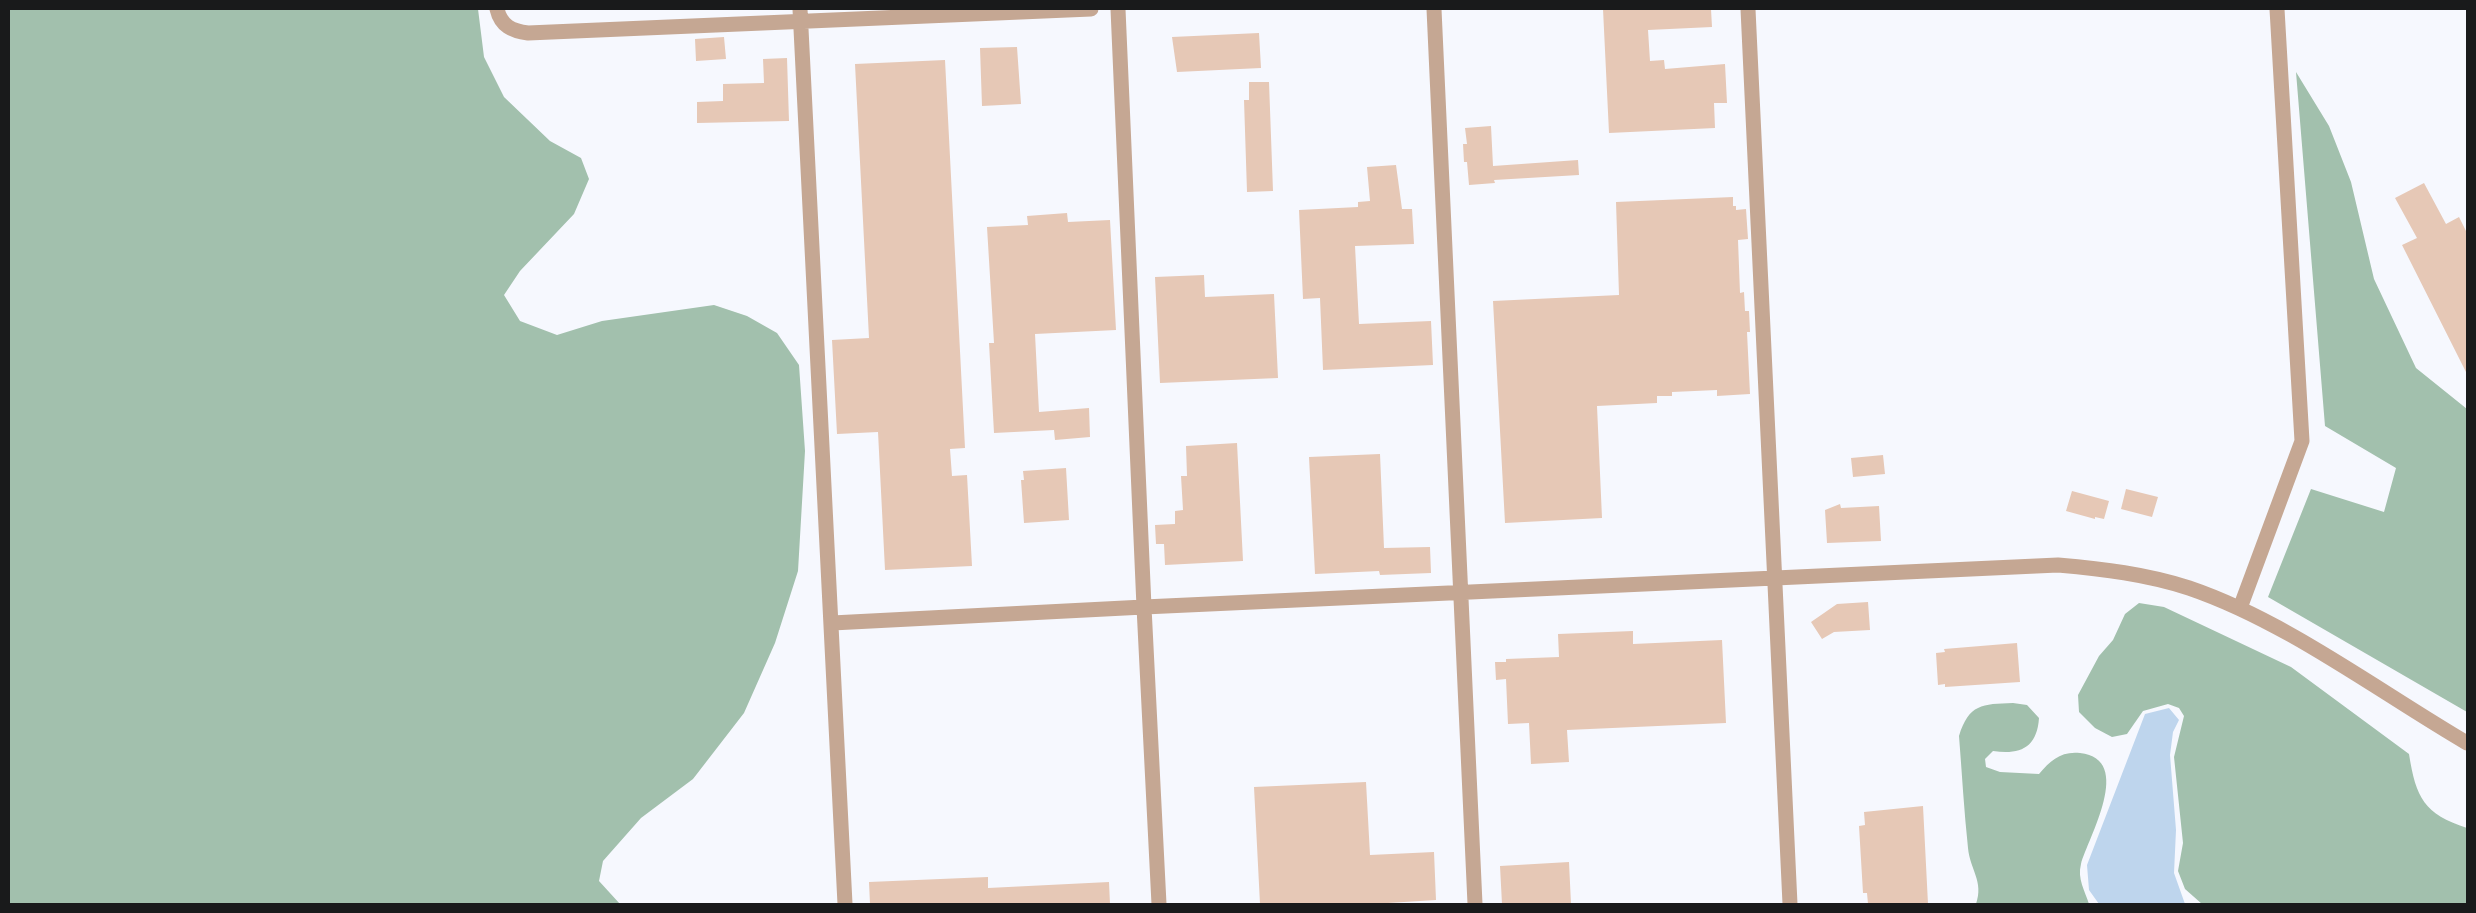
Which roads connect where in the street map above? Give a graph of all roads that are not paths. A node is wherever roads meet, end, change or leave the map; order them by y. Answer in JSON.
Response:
{"nodes":[{"id":1,"x":497,"y":9,"type":"edge"},
{"id":2,"x":1091,"y":9,"type":"edge"},
{"id":3,"x":1118,"y":9,"type":"edge"},
{"id":4,"x":1434,"y":9,"type":"edge"},
{"id":5,"x":1748,"y":9,"type":"edge"},
{"id":6,"x":2278,"y":9,"type":"edge"},
{"id":7,"x":1012,"y":10,"type":"edge"},
{"id":8,"x":800,"y":15,"type":"edge"},
{"id":9,"x":1774,"y":577,"type":"junction"},
{"id":10,"x":1459,"y":593,"type":"junction"},
{"id":11,"x":1144,"y":607,"type":"junction"},
{"id":12,"x":2240,"y":608,"type":"junction"},
{"id":13,"x":832,"y":624,"type":"junction"},
{"id":14,"x":2467,"y":743,"type":"edge"},
{"id":15,"x":845,"y":904,"type":"edge"},
{"id":16,"x":1159,"y":904,"type":"edge"},
{"id":17,"x":1475,"y":904,"type":"edge"},
{"id":18,"x":1790,"y":904,"type":"edge"}],
"edges":[{"from":1,"to":8,"type":"street"},
{"from":2,"to":7,"type":"street"},
{"from":3,"to":11,"type":"street"},
{"from":4,"to":10,"type":"street"},
{"from":5,"to":9,"type":"street"},
{"from":6,"to":12,"type":"street"},
{"from":7,"to":8,"type":"street"},
{"from":8,"to":13,"type":"street"},
{"from":9,"to":10,"type":"street"},
{"from":9,"to":12,"type":"street"},
{"from":9,"to":18,"type":"street"},
{"from":10,"to":11,"type":"street"},
{"from":10,"to":17,"type":"street"},
{"from":11,"to":13,"type":"street"},
{"from":11,"to":16,"type":"street"},
{"from":12,"to":14,"type":"street"},
{"from":13,"to":15,"type":"street"}]}
